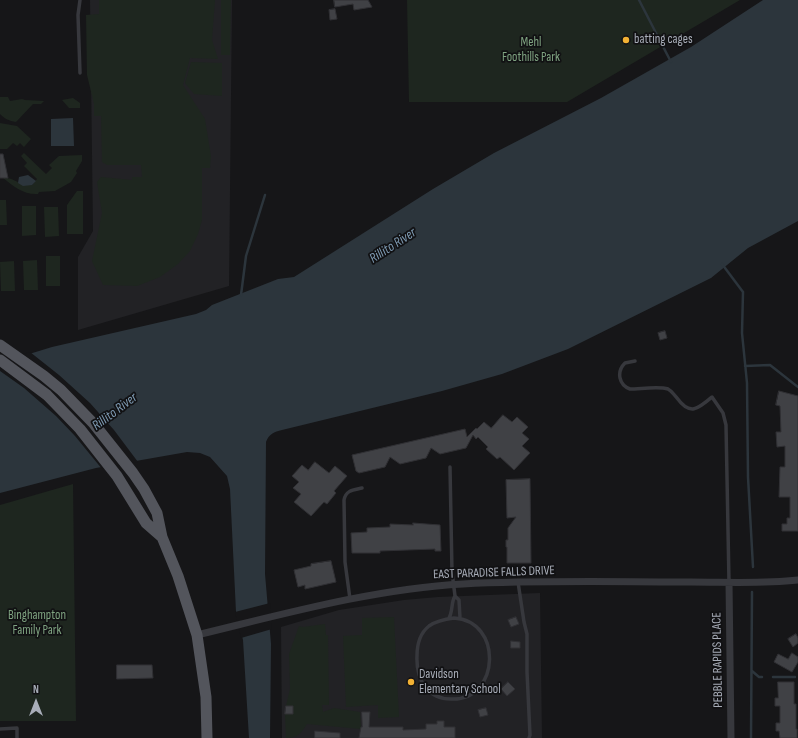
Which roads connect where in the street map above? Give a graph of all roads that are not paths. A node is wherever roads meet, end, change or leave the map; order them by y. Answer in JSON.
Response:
{"nodes":[{"id":1,"x":80,"y":0,"type":"edge"},
{"id":2,"x":80,"y":73,"type":"dead end"},
{"id":3,"x":2,"y":346,"type":"edge"},
{"id":4,"x":0,"y":360,"type":"edge"},
{"id":5,"x":635,"y":361,"type":"dead end"},
{"id":6,"x":450,"y":467,"type":"dead end"},
{"id":7,"x":362,"y":488,"type":"dead end"},
{"id":8,"x":162,"y":537,"type":"junction"},
{"id":9,"x":798,"y":580,"type":"edge"},
{"id":10,"x":518,"y":582,"type":"junction"},
{"id":11,"x":729,"y":582,"type":"junction"},
{"id":12,"x":453,"y":585,"type":"junction"},
{"id":13,"x":455,"y":596,"type":"junction"},
{"id":14,"x":350,"y":599,"type":"junction"},
{"id":15,"x":449,"y":618,"type":"junction"},
{"id":16,"x":460,"y":618,"type":"junction"},
{"id":17,"x":197,"y":635,"type":"junction"},
{"id":18,"x":0,"y":729,"type":"edge"},
{"id":19,"x":17,"y":738,"type":"edge"},
{"id":20,"x":207,"y":738,"type":"edge"},
{"id":21,"x":529,"y":738,"type":"edge"},
{"id":22,"x":731,"y":738,"type":"edge"}],
"edges":[{"from":1,"to":2,"type":"lane"},
{"from":3,"to":8,"type":"main road"},
{"from":4,"to":8,"type":"main road"},
{"from":5,"to":11,"type":"lane"},
{"from":6,"to":12,"type":"lane"},
{"from":7,"to":14,"type":"lane"},
{"from":8,"to":17,"type":"main road"},
{"from":9,"to":11,"type":"street","name":"EAST PARADISE FALLS DRIVE"},
{"from":10,"to":11,"type":"street","name":"EAST PARADISE FALLS DRIVE"},
{"from":10,"to":12,"type":"street","name":"EAST PARADISE FALLS DRIVE"},
{"from":10,"to":21,"type":"lane"},
{"from":11,"to":22,"type":"street","name":"PEBBLE RAPIDS PLACE"},
{"from":12,"to":13,"type":"lane"},
{"from":12,"to":14,"type":"street","name":"EAST PARADISE FALLS DRIVE"},
{"from":13,"to":15,"type":"lane"},
{"from":13,"to":16,"type":"lane"},
{"from":14,"to":17,"type":"street","name":"EAST PARADISE FALLS DRIVE"},
{"from":15,"to":16,"type":"lane"},
{"from":15,"to":16,"type":"lane"},
{"from":17,"to":20,"type":"main road"},
{"from":18,"to":19,"type":"lane"}]}
